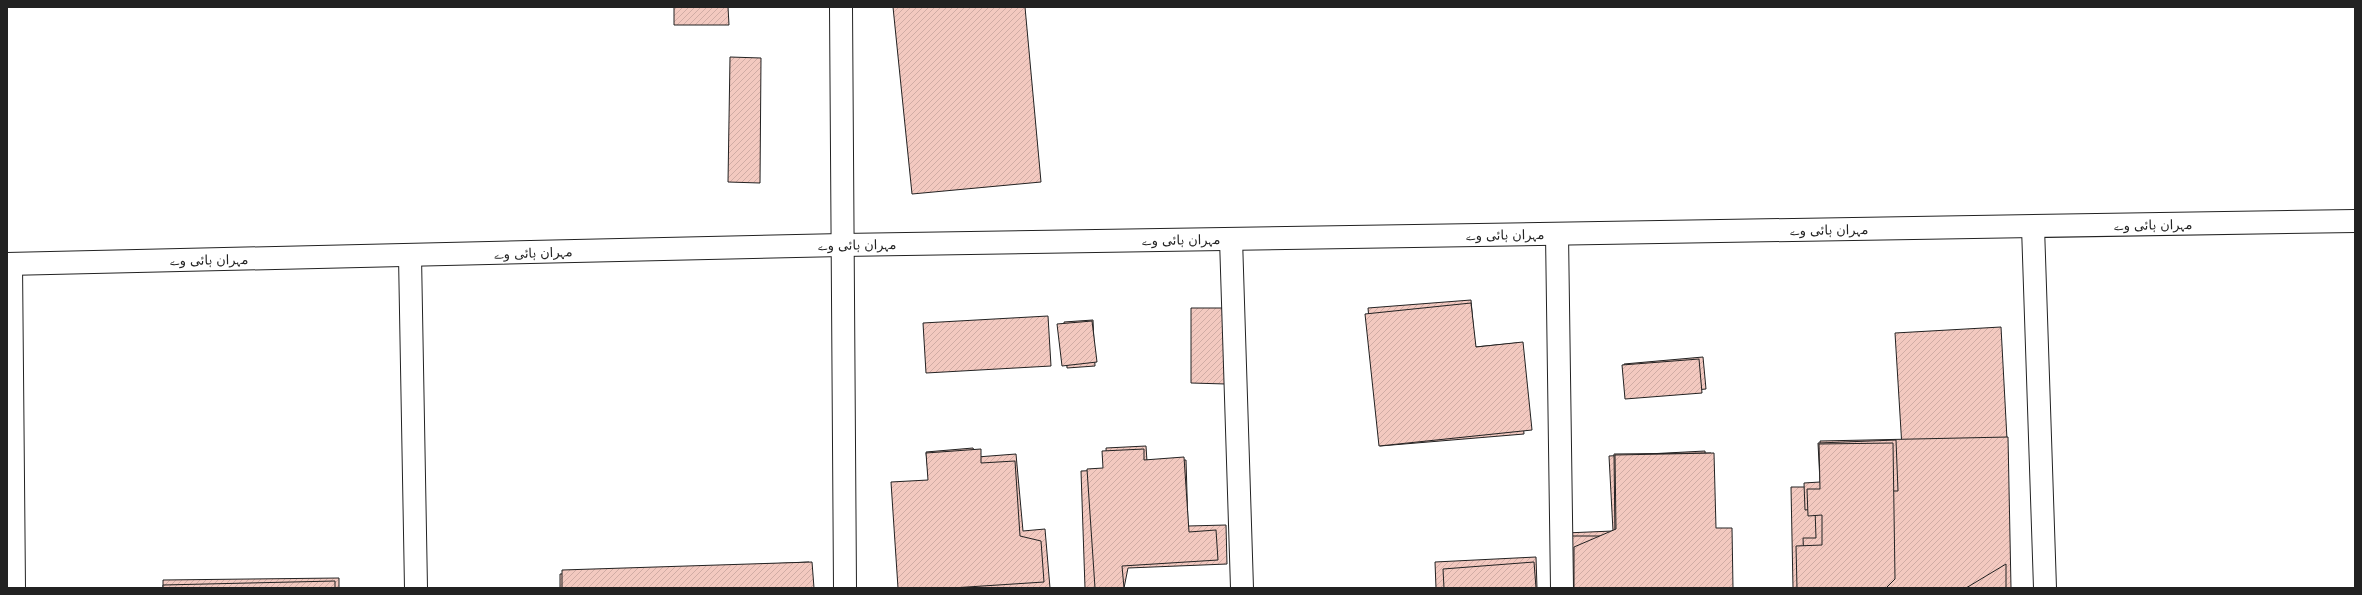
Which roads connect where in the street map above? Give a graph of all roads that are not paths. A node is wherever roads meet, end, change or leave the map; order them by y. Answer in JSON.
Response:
{"nodes":[{"id":1,"x":841,"y":7,"type":"edge"},
{"id":2,"x":2355,"y":221,"type":"edge"},
{"id":3,"x":2033,"y":227,"type":"junction"},
{"id":4,"x":1557,"y":234,"type":"junction"},
{"id":5,"x":1231,"y":239,"type":"junction"},
{"id":6,"x":842,"y":244,"type":"junction"},
{"id":7,"x":410,"y":256,"type":"junction"},
{"id":8,"x":9,"y":264,"type":"edge"},
{"id":9,"x":14,"y":588,"type":"edge"},
{"id":10,"x":416,"y":588,"type":"edge"},
{"id":11,"x":845,"y":588,"type":"edge"},
{"id":12,"x":1242,"y":588,"type":"edge"},
{"id":13,"x":1562,"y":588,"type":"edge"},
{"id":14,"x":2046,"y":588,"type":"edge"}],
"edges":[{"from":1,"to":6,"type":"main road"},
{"from":2,"to":3,"type":"main road","name":"مہران ہائی وے"},
{"from":3,"to":4,"type":"main road","name":"مہران ہائی وے"},
{"from":3,"to":14,"type":"main road"},
{"from":4,"to":5,"type":"main road","name":"مہران ہائی وے"},
{"from":4,"to":13,"type":"main road"},
{"from":5,"to":6,"type":"main road","name":"مہران ہائی وے"},
{"from":5,"to":12,"type":"main road"},
{"from":6,"to":7,"type":"main road","name":"مہران ہائی وے"},
{"from":6,"to":11,"type":"main road"},
{"from":7,"to":8,"type":"main road","name":"مہران ہائی وے"},
{"from":7,"to":10,"type":"main road"},
{"from":8,"to":9,"type":"main road"}]}
